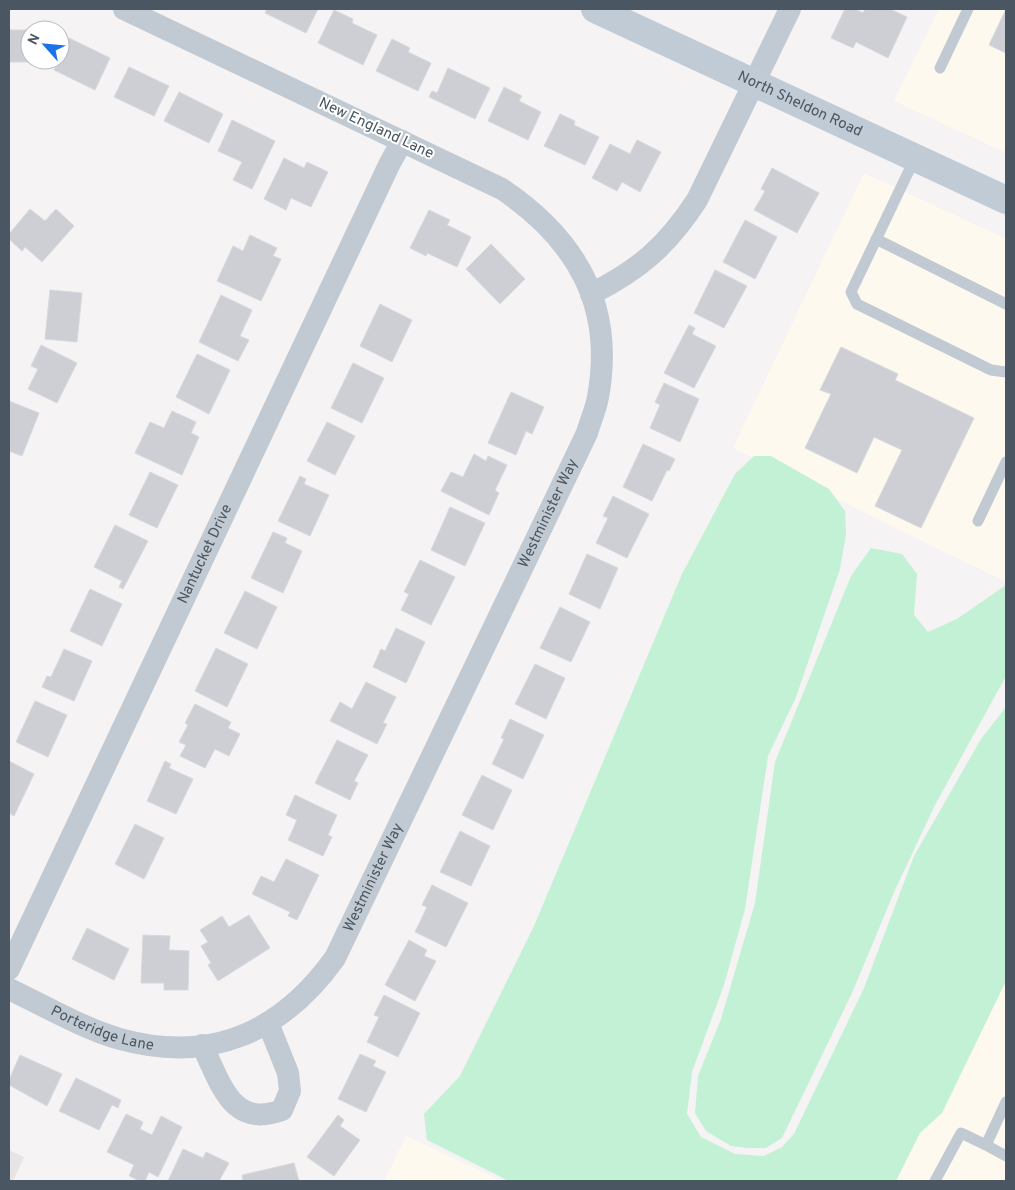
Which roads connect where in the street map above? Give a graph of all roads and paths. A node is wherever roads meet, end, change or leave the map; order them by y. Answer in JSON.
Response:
{"nodes":[{"id":1,"x":124,"y":9,"type":"edge"},
{"id":2,"x":595,"y":9,"type":"edge"},
{"id":3,"x":790,"y":9,"type":"edge"},
{"id":4,"x":968,"y":9,"type":"edge"},
{"id":5,"x":940,"y":68,"type":"dead end"},
{"id":6,"x":755,"y":83,"type":"junction"},
{"id":7,"x":402,"y":141,"type":"junction"},
{"id":8,"x":915,"y":158,"type":"junction"},
{"id":9,"x":1006,"y":200,"type":"edge"},
{"id":10,"x":876,"y":239,"type":"junction"},
{"id":11,"x":591,"y":294,"type":"junction"},
{"id":12,"x":1006,"y":304,"type":"edge"},
{"id":13,"x":1006,"y":372,"type":"edge"},
{"id":14,"x":1006,"y":462,"type":"edge"},
{"id":15,"x":978,"y":522,"type":"dead end"},
{"id":16,"x":9,"y":969,"type":"edge"},
{"id":17,"x":9,"y":989,"type":"edge"},
{"id":18,"x":268,"y":1023,"type":"junction"},
{"id":19,"x":248,"y":1033,"type":"joint"},
{"id":20,"x":202,"y":1045,"type":"junction"},
{"id":21,"x":1006,"y":1102,"type":"edge"},
{"id":22,"x":986,"y":1145,"type":"junction"},
{"id":23,"x":1006,"y":1156,"type":"edge"},
{"id":24,"x":935,"y":1181,"type":"edge"}],
"edges":[{"from":1,"to":7,"type":"street","name":"New England Lane"},
{"from":2,"to":6,"type":"street","name":"North Sheldon Road"},
{"from":3,"to":6,"type":"street"},
{"from":4,"to":5,"type":"lane"},
{"from":6,"to":8,"type":"street","name":"North Sheldon Road"},
{"from":6,"to":11,"type":"street"},
{"from":7,"to":11,"type":"street","name":"New England Lane"},
{"from":7,"to":16,"type":"street","name":"Nantucket Drive"},
{"from":8,"to":9,"type":"street","name":"North Sheldon Road"},
{"from":8,"to":10,"type":"lane"},
{"from":10,"to":12,"type":"lane"},
{"from":10,"to":13,"type":"lane"},
{"from":11,"to":18,"type":"street","name":"Westminister Way"},
{"from":14,"to":15,"type":"lane"},
{"from":17,"to":20,"type":"street","name":"Porteridge Lane"},
{"from":18,"to":19,"type":"street","name":"Westminister Way"},
{"from":18,"to":20,"type":"street"},
{"from":19,"to":20,"type":"street","name":"Porteridge Lane"},
{"from":21,"to":22,"type":"lane"},
{"from":22,"to":23,"type":"lane"},
{"from":22,"to":24,"type":"lane"}]}
